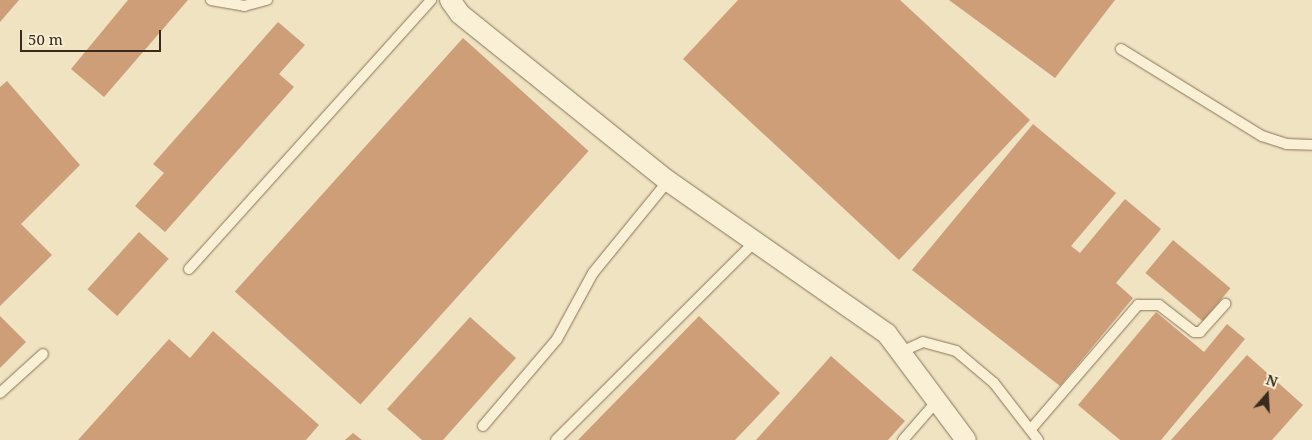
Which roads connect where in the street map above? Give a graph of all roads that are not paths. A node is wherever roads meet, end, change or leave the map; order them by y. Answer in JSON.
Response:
{"nodes":[{"id":1,"x":211,"y":0,"type":"edge"},
{"id":2,"x":267,"y":0,"type":"edge"},
{"id":3,"x":432,"y":0,"type":"edge"},
{"id":4,"x":450,"y":0,"type":"edge"},
{"id":5,"x":1121,"y":49,"type":"dead end"},
{"id":6,"x":1312,"y":144,"type":"edge"},
{"id":7,"x":668,"y":181,"type":"junction"},
{"id":8,"x":755,"y":242,"type":"junction"},
{"id":9,"x":189,"y":269,"type":"dead end"},
{"id":10,"x":1226,"y":304,"type":"dead end"},
{"id":11,"x":903,"y":351,"type":"junction"},
{"id":12,"x":43,"y":354,"type":"dead end"},
{"id":13,"x":0,"y":393,"type":"edge"},
{"id":14,"x":937,"y":401,"type":"junction"},
{"id":15,"x":483,"y":426,"type":"dead end"},
{"id":16,"x":1031,"y":429,"type":"junction"},
{"id":17,"x":556,"y":440,"type":"edge"},
{"id":18,"x":903,"y":440,"type":"edge"},
{"id":19,"x":966,"y":440,"type":"edge"},
{"id":20,"x":1038,"y":440,"type":"edge"}],
"edges":[{"from":1,"to":2,"type":"lane"},
{"from":3,"to":9,"type":"lane"},
{"from":4,"to":7,"type":"street"},
{"from":5,"to":6,"type":"lane"},
{"from":7,"to":8,"type":"street"},
{"from":7,"to":15,"type":"lane"},
{"from":8,"to":11,"type":"street"},
{"from":8,"to":17,"type":"lane"},
{"from":10,"to":16,"type":"lane"},
{"from":11,"to":14,"type":"street"},
{"from":11,"to":16,"type":"lane"},
{"from":12,"to":13,"type":"lane"},
{"from":14,"to":18,"type":"lane"},
{"from":14,"to":19,"type":"street"},
{"from":16,"to":20,"type":"lane"}]}
